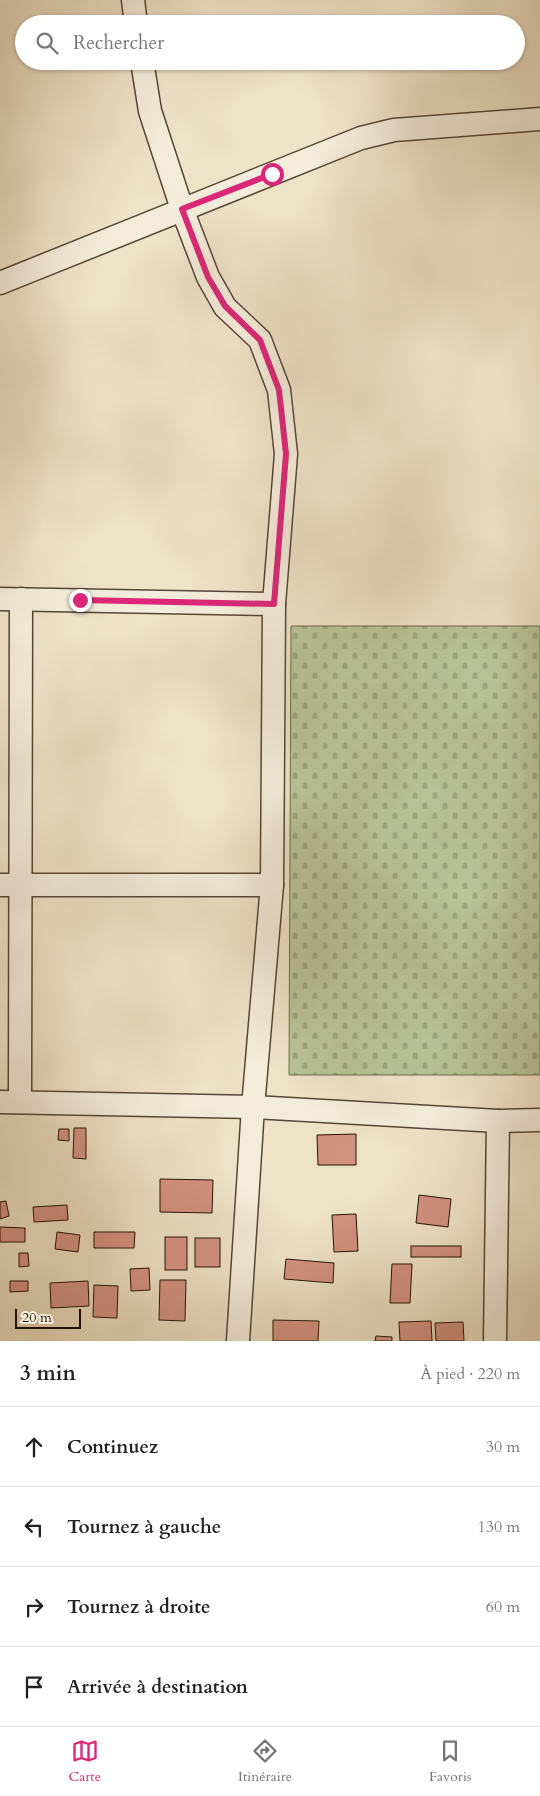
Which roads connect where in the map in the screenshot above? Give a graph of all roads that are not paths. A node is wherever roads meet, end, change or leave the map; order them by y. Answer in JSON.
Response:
{"nodes":[{"id":1,"x":132,"y":0,"type":"edge"},
{"id":2,"x":134,"y":15,"type":"edge"},
{"id":3,"x":143,"y":70,"type":"edge"},
{"id":4,"x":540,"y":119,"type":"edge"},
{"id":5,"x":182,"y":209,"type":"junction"},
{"id":6,"x":0,"y":283,"type":"edge"},
{"id":7,"x":11,"y":599,"type":"edge"},
{"id":8,"x":274,"y":604,"type":"junction"},
{"id":9,"x":10,"y":885,"type":"edge"},
{"id":10,"x":272,"y":886,"type":"junction"},
{"id":11,"x":10,"y":1102,"type":"edge"},
{"id":12,"x":253,"y":1107,"type":"junction"},
{"id":13,"x":540,"y":1120,"type":"edge"},
{"id":14,"x":498,"y":1121,"type":"junction"},
{"id":15,"x":238,"y":1341,"type":"edge"},
{"id":16,"x":495,"y":1341,"type":"edge"}],
"edges":[{"from":1,"to":2,"type":"street"},
{"from":3,"to":5,"type":"street"},
{"from":4,"to":5,"type":"street"},
{"from":5,"to":6,"type":"street"},
{"from":5,"to":8,"type":"street"},
{"from":7,"to":8,"type":"street"},
{"from":7,"to":9,"type":"street"},
{"from":8,"to":10,"type":"street"},
{"from":9,"to":10,"type":"street"},
{"from":9,"to":11,"type":"street"},
{"from":10,"to":12,"type":"street"},
{"from":11,"to":12,"type":"street"},
{"from":12,"to":14,"type":"street"},
{"from":12,"to":15,"type":"street"},
{"from":13,"to":14,"type":"street"},
{"from":14,"to":16,"type":"street"}]}
